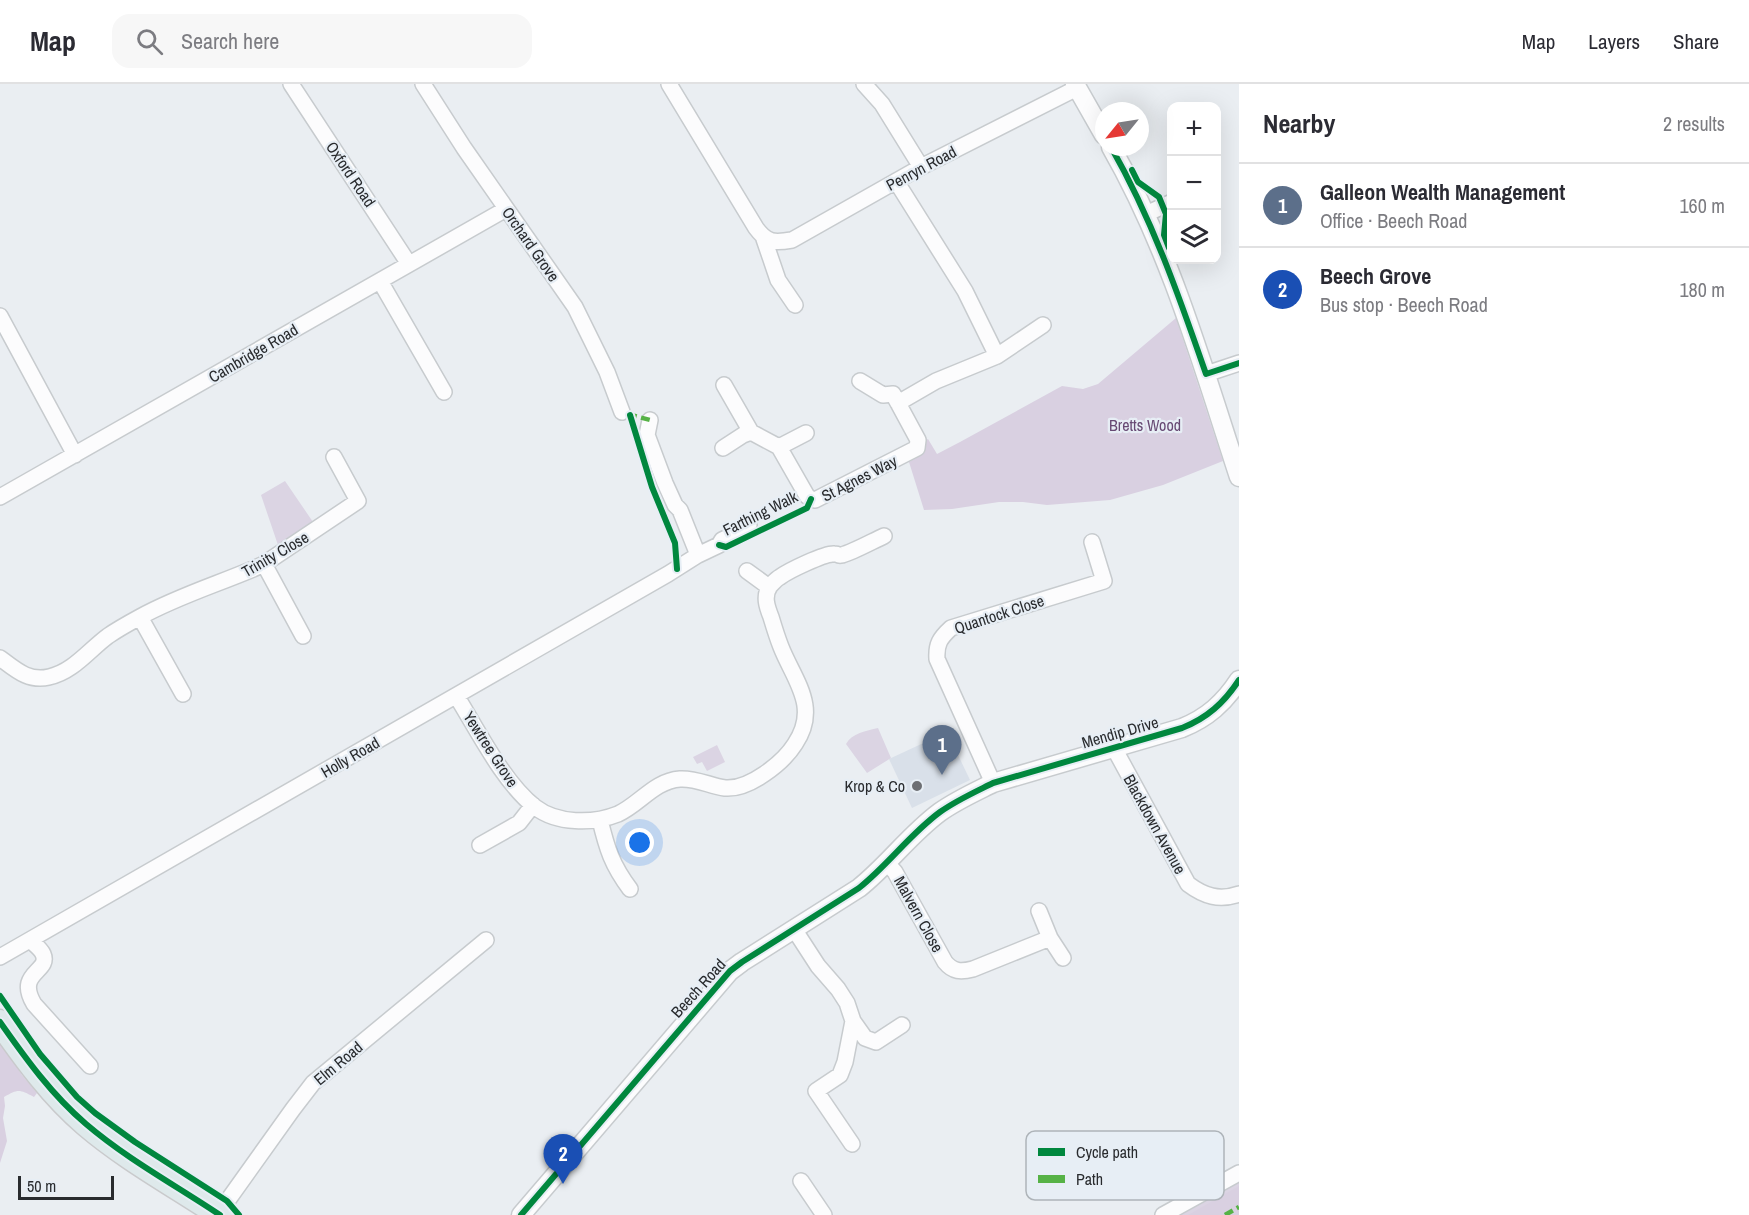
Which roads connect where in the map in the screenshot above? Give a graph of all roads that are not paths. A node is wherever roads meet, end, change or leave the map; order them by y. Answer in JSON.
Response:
{"nodes":[{"id":1,"x":291,"y":84,"type":"edge"},
{"id":2,"x":423,"y":84,"type":"edge"},
{"id":3,"x":669,"y":84,"type":"edge"},
{"id":4,"x":864,"y":84,"type":"edge"},
{"id":5,"x":1076,"y":86,"type":"edge"},
{"id":6,"x":1095,"y":119,"type":"edge"},
{"id":7,"x":1116,"y":156,"type":"edge"},
{"id":8,"x":921,"y":167,"type":"junction"},
{"id":9,"x":896,"y":181,"type":"junction"},
{"id":10,"x":1167,"y":204,"type":"edge"},
{"id":11,"x":506,"y":209,"type":"junction"},
{"id":12,"x":1146,"y":214,"type":"junction"},
{"id":13,"x":764,"y":239,"type":"junction"},
{"id":14,"x":410,"y":264,"type":"junction"},
{"id":15,"x":380,"y":282,"type":"junction"},
{"id":16,"x":795,"y":306,"type":"dead end"},
{"id":17,"x":0,"y":316,"type":"edge"},
{"id":18,"x":1043,"y":325,"type":"dead end"},
{"id":19,"x":997,"y":356,"type":"junction"},
{"id":20,"x":1239,"y":363,"type":"edge"},
{"id":21,"x":1206,"y":374,"type":"junction"},
{"id":22,"x":860,"y":381,"type":"dead end"},
{"id":23,"x":724,"y":385,"type":"dead end"},
{"id":24,"x":444,"y":392,"type":"dead end"},
{"id":25,"x":898,"y":403,"type":"junction"},
{"id":26,"x":622,"y":412,"type":"dead end"},
{"id":27,"x":650,"y":420,"type":"dead end"},
{"id":28,"x":751,"y":432,"type":"junction"},
{"id":29,"x":806,"y":433,"type":"dead end"},
{"id":30,"x":779,"y":447,"type":"junction"},
{"id":31,"x":723,"y":448,"type":"dead end"},
{"id":32,"x":75,"y":455,"type":"junction"},
{"id":33,"x":334,"y":457,"type":"dead end"},
{"id":34,"x":1239,"y":477,"type":"edge"},
{"id":35,"x":0,"y":497,"type":"edge"},
{"id":36,"x":749,"y":525,"type":"dead end"},
{"id":37,"x":884,"y":536,"type":"dead end"},
{"id":38,"x":1092,"y":542,"type":"dead end"},
{"id":39,"x":698,"y":555,"type":"junction"},
{"id":40,"x":264,"y":564,"type":"junction"},
{"id":41,"x":747,"y":571,"type":"dead end"},
{"id":42,"x":769,"y":587,"type":"junction"},
{"id":43,"x":140,"y":617,"type":"junction"},
{"id":44,"x":303,"y":636,"type":"dead end"},
{"id":45,"x":0,"y":658,"type":"edge"},
{"id":46,"x":1239,"y":680,"type":"edge"},
{"id":47,"x":183,"y":694,"type":"dead end"},
{"id":48,"x":457,"y":697,"type":"junction"},
{"id":49,"x":1114,"y":748,"type":"junction"},
{"id":50,"x":993,"y":783,"type":"junction"},
{"id":51,"x":533,"y":805,"type":"junction"},
{"id":52,"x":600,"y":820,"type":"junction"},
{"id":53,"x":480,"y":845,"type":"dead end"},
{"id":54,"x":887,"y":863,"type":"junction"},
{"id":55,"x":630,"y":889,"type":"dead end"},
{"id":56,"x":1239,"y":894,"type":"edge"},
{"id":57,"x":1039,"y":911,"type":"dead end"},
{"id":58,"x":794,"y":929,"type":"junction"},
{"id":59,"x":1050,"y":938,"type":"junction"},
{"id":60,"x":30,"y":940,"type":"junction"},
{"id":61,"x":486,"y":940,"type":"dead end"},
{"id":62,"x":0,"y":957,"type":"edge"},
{"id":63,"x":1062,"y":958,"type":"dead end"},
{"id":64,"x":854,"y":1021,"type":"junction"},
{"id":65,"x":0,"y":1022,"type":"edge"},
{"id":66,"x":902,"y":1025,"type":"dead end"},
{"id":67,"x":90,"y":1066,"type":"dead end"},
{"id":68,"x":852,"y":1144,"type":"dead end"},
{"id":69,"x":1239,"y":1173,"type":"edge"},
{"id":70,"x":801,"y":1181,"type":"dead end"},
{"id":71,"x":1224,"y":1181,"type":"edge"},
{"id":72,"x":1190,"y":1200,"type":"edge"},
{"id":73,"x":219,"y":1214,"type":"edge"},
{"id":74,"x":521,"y":1215,"type":"edge"},
{"id":75,"x":824,"y":1215,"type":"edge"},
{"id":76,"x":1163,"y":1215,"type":"edge"}],
"edges":[{"from":1,"to":14,"type":"street","name":"Oxford Road"},
{"from":2,"to":11,"type":"street","name":"Orchard Grove"},
{"from":3,"to":13,"type":"street"},
{"from":4,"to":8,"type":"street"},
{"from":5,"to":6,"type":"street"},
{"from":5,"to":8,"type":"street","name":"Penryn Road"},
{"from":7,"to":12,"type":"street"},
{"from":8,"to":9,"type":"street","name":"Penryn Road"},
{"from":9,"to":13,"type":"street","name":"Penryn Road"},
{"from":9,"to":19,"type":"street"},
{"from":10,"to":12,"type":"street"},
{"from":11,"to":14,"type":"street","name":"Cambridge Road"},
{"from":11,"to":26,"type":"street","name":"Orchard Grove"},
{"from":12,"to":21,"type":"street"},
{"from":13,"to":16,"type":"street"},
{"from":14,"to":15,"type":"street","name":"Cambridge Road"},
{"from":15,"to":24,"type":"street"},
{"from":15,"to":32,"type":"street","name":"Cambridge Road"},
{"from":17,"to":32,"type":"street"},
{"from":18,"to":19,"type":"street"},
{"from":19,"to":25,"type":"street"},
{"from":20,"to":21,"type":"street"},
{"from":21,"to":34,"type":"street"},
{"from":22,"to":25,"type":"street"},
{"from":23,"to":28,"type":"street"},
{"from":25,"to":30,"type":"street","name":"St Agnes Way"},
{"from":27,"to":39,"type":"street"},
{"from":28,"to":30,"type":"street"},
{"from":28,"to":31,"type":"street"},
{"from":29,"to":30,"type":"street"},
{"from":32,"to":35,"type":"street","name":"Cambridge Road"},
{"from":33,"to":40,"type":"street","name":"Trinity Close"},
{"from":36,"to":39,"type":"street","name":"Holly Road"},
{"from":37,"to":42,"type":"street"},
{"from":38,"to":50,"type":"street","name":"Quantock Close"},
{"from":39,"to":48,"type":"street","name":"Holly Road"},
{"from":40,"to":43,"type":"street","name":"Trinity Close"},
{"from":40,"to":44,"type":"street"},
{"from":41,"to":42,"type":"street"},
{"from":42,"to":52,"type":"street","name":"Yewtree Grove"},
{"from":43,"to":45,"type":"street","name":"Trinity Close"},
{"from":43,"to":47,"type":"street"},
{"from":46,"to":49,"type":"street","name":"Mendip Drive"},
{"from":48,"to":51,"type":"street","name":"Yewtree Grove"},
{"from":48,"to":60,"type":"street","name":"Holly Road"},
{"from":49,"to":50,"type":"street","name":"Mendip Drive"},
{"from":49,"to":56,"type":"street","name":"Blackdown Avenue"},
{"from":50,"to":54,"type":"street","name":"Beech Road"},
{"from":51,"to":52,"type":"street","name":"Yewtree Grove"},
{"from":51,"to":53,"type":"street"},
{"from":52,"to":55,"type":"street"},
{"from":54,"to":58,"type":"street","name":"Beech Road"},
{"from":54,"to":59,"type":"street","name":"Malvern Close"},
{"from":57,"to":59,"type":"street"},
{"from":58,"to":64,"type":"street"},
{"from":58,"to":74,"type":"street","name":"Beech Road"},
{"from":59,"to":63,"type":"street"},
{"from":60,"to":62,"type":"street","name":"Holly Road"},
{"from":60,"to":67,"type":"street"},
{"from":61,"to":73,"type":"street","name":"Elm Road"},
{"from":64,"to":66,"type":"street"},
{"from":64,"to":68,"type":"street"},
{"from":65,"to":73,"type":"main road"},
{"from":69,"to":71,"type":"street"},
{"from":70,"to":75,"type":"street"},
{"from":72,"to":76,"type":"street"}]}
